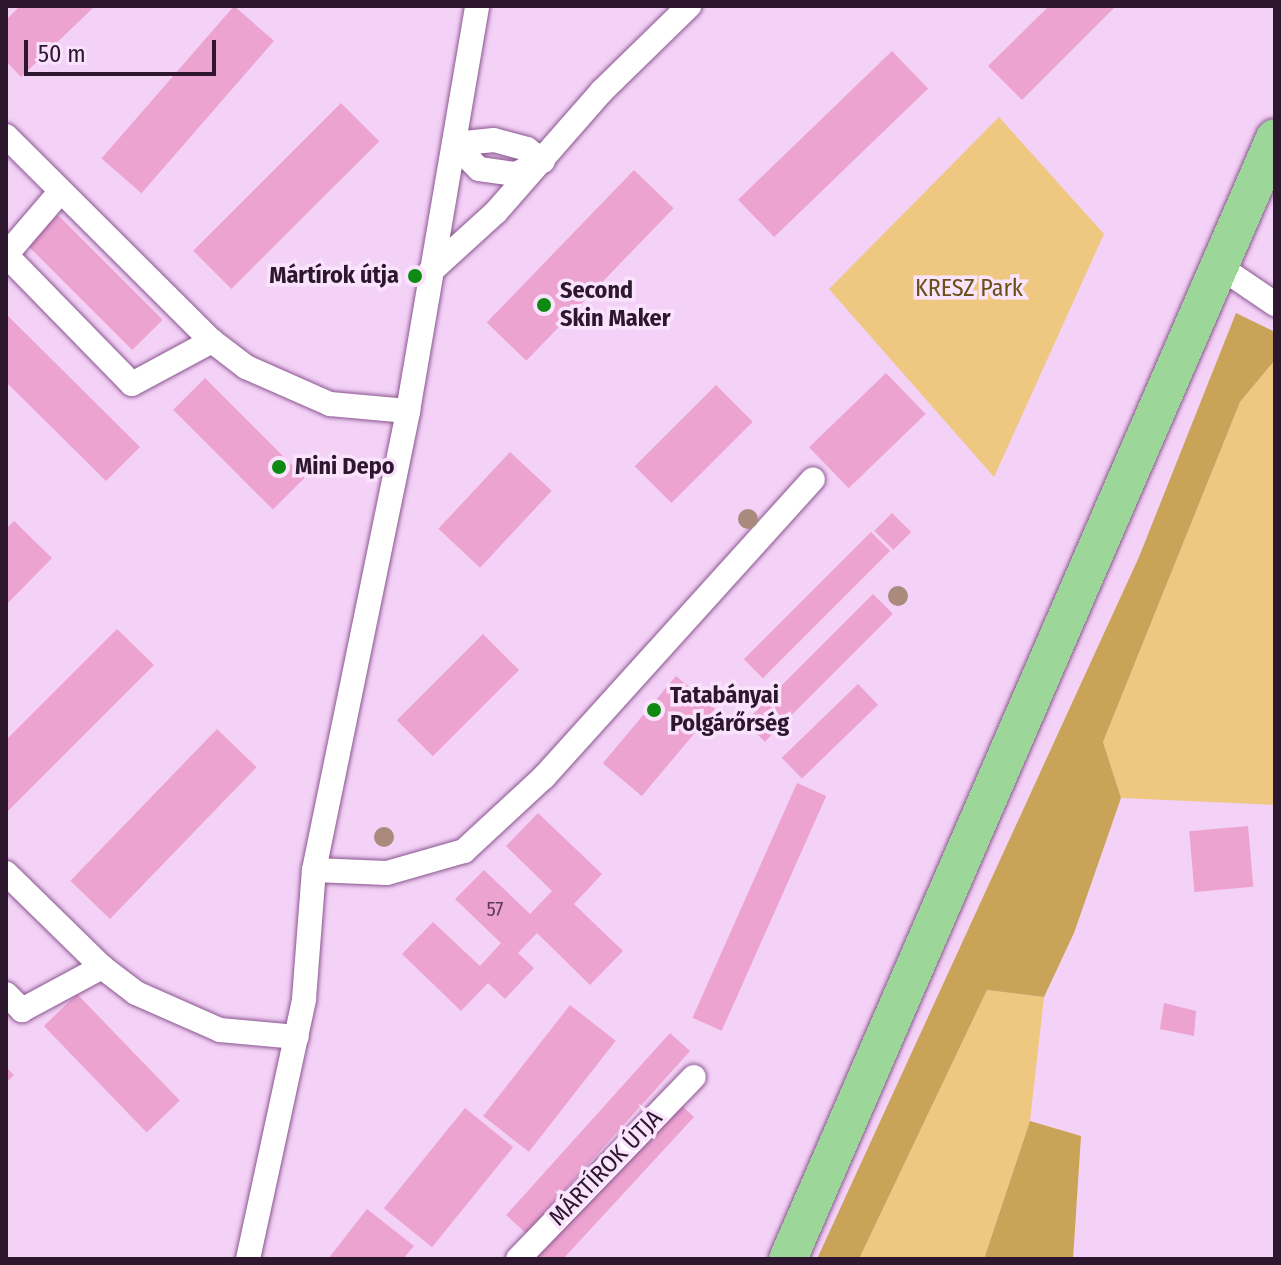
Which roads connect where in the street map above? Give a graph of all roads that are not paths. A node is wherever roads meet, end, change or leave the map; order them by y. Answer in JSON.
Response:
{"nodes":[{"id":1,"x":477,"y":6,"type":"edge"},
{"id":2,"x":689,"y":6,"type":"edge"},
{"id":3,"x":6,"y":136,"type":"edge"},
{"id":4,"x":1275,"y":138,"type":"edge"},
{"id":5,"x":454,"y":144,"type":"junction"},
{"id":6,"x":543,"y":161,"type":"junction"},
{"id":7,"x":60,"y":192,"type":"junction"},
{"id":8,"x":1219,"y":266,"type":"junction"},
{"id":9,"x":430,"y":272,"type":"junction"},
{"id":10,"x":1275,"y":304,"type":"edge"},
{"id":11,"x":212,"y":341,"type":"junction"},
{"id":12,"x":408,"y":411,"type":"junction"},
{"id":13,"x":813,"y":479,"type":"dead end"},
{"id":14,"x":314,"y":870,"type":"junction"},
{"id":15,"x":6,"y":873,"type":"edge"},
{"id":16,"x":102,"y":967,"type":"junction"},
{"id":17,"x":6,"y":994,"type":"edge"},
{"id":18,"x":297,"y":1037,"type":"junction"},
{"id":19,"x":694,"y":1077,"type":"dead end"},
{"id":20,"x":248,"y":1259,"type":"edge"},
{"id":21,"x":518,"y":1259,"type":"edge"},
{"id":22,"x":788,"y":1259,"type":"edge"}],
"edges":[{"from":1,"to":5,"type":"street"},
{"from":2,"to":6,"type":"street"},
{"from":3,"to":7,"type":"street"},
{"from":4,"to":8,"type":"main road"},
{"from":5,"to":6,"type":"street"},
{"from":5,"to":9,"type":"street"},
{"from":6,"to":9,"type":"street"},
{"from":7,"to":11,"type":"street"},
{"from":7,"to":11,"type":"street"},
{"from":8,"to":10,"type":"street"},
{"from":8,"to":22,"type":"main road"},
{"from":9,"to":12,"type":"street"},
{"from":11,"to":12,"type":"street"},
{"from":12,"to":14,"type":"street"},
{"from":13,"to":14,"type":"street"},
{"from":14,"to":18,"type":"street"},
{"from":15,"to":16,"type":"street"},
{"from":16,"to":17,"type":"street"},
{"from":16,"to":18,"type":"street"},
{"from":18,"to":20,"type":"street"},
{"from":19,"to":21,"type":"street","name":"MÁRTÍROK ÚTJA"}]}
